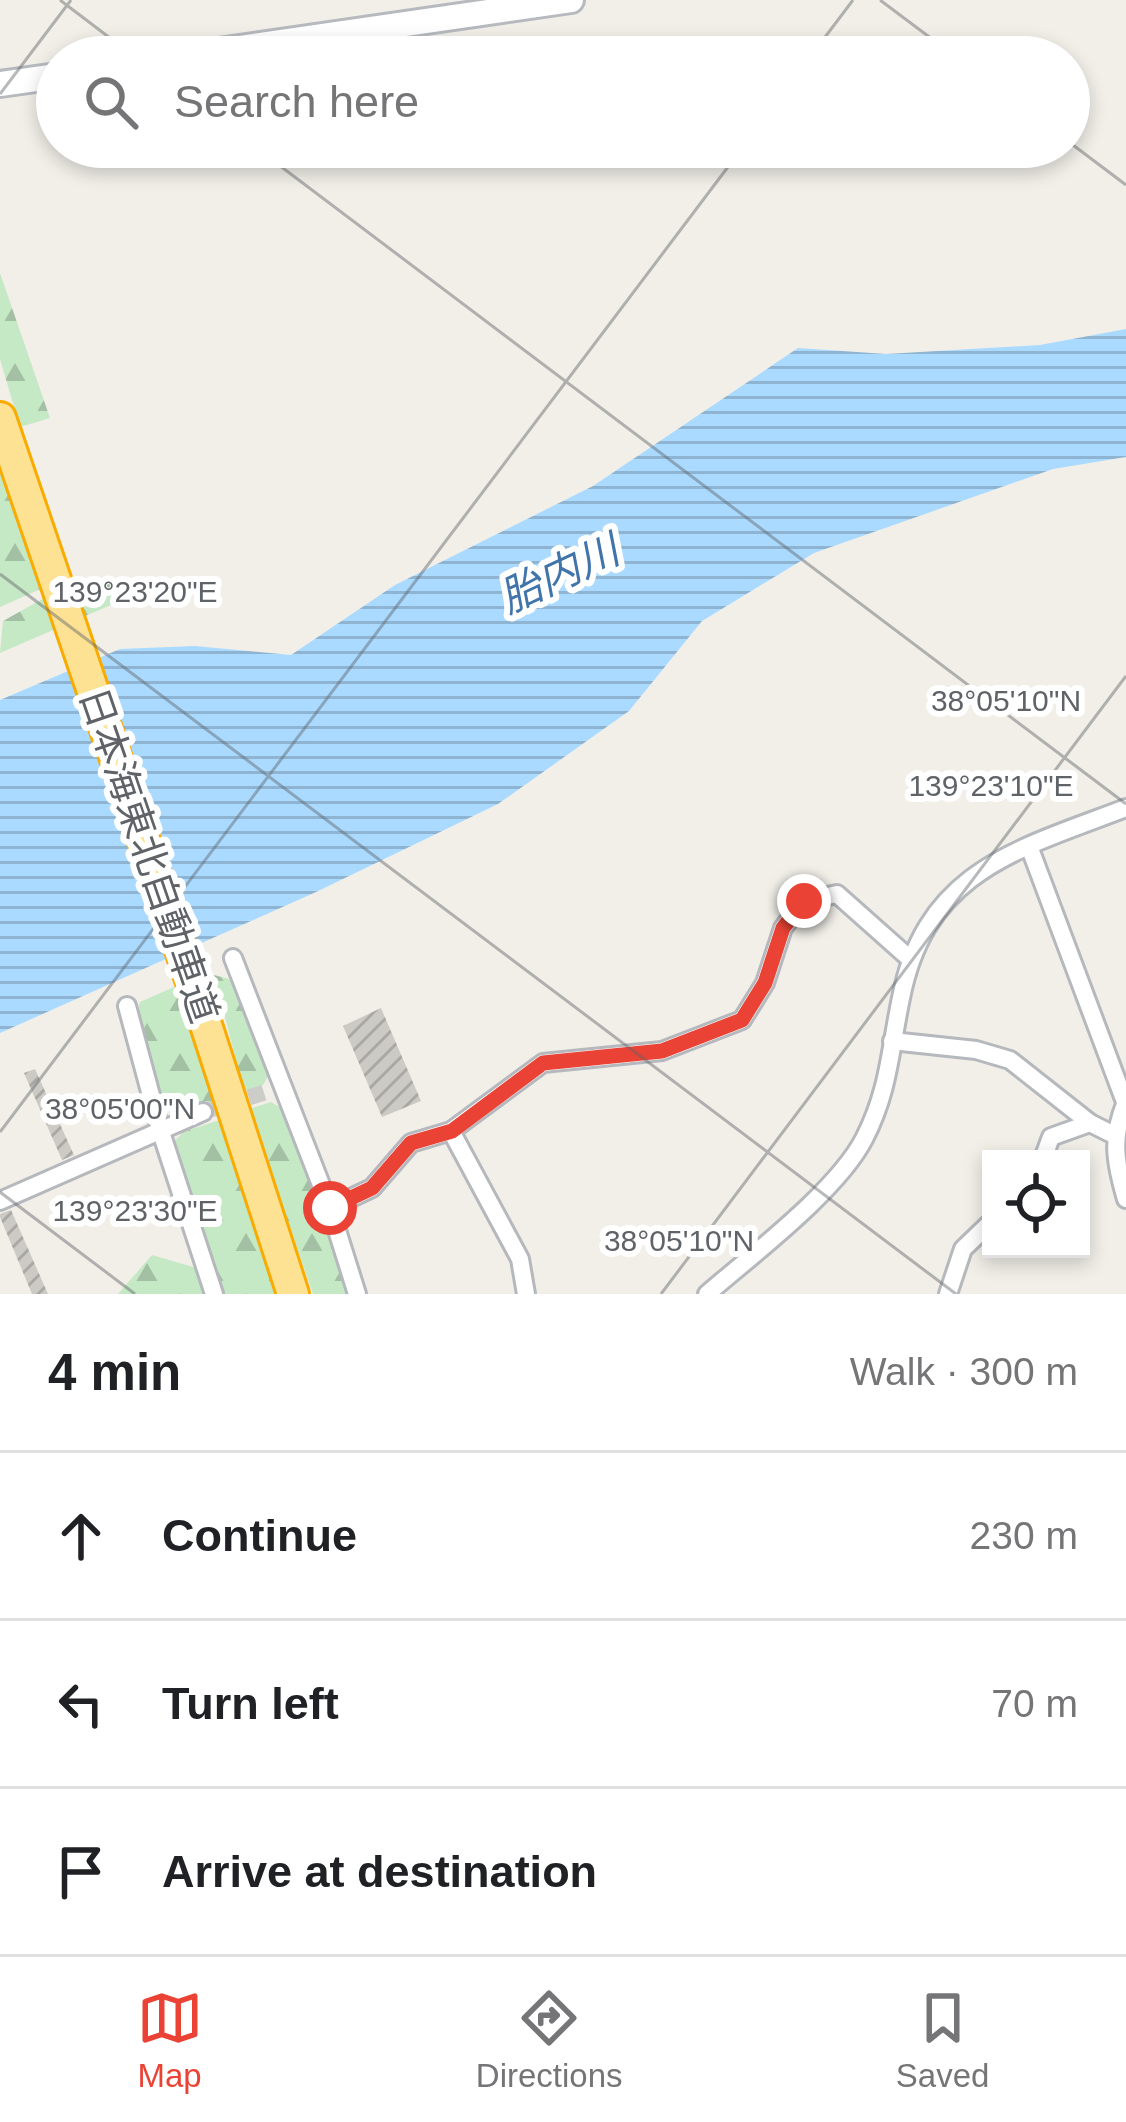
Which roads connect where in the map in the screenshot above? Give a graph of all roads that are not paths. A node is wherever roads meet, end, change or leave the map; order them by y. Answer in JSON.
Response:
{"nodes":[{"id":1,"x":571,"y":0,"type":"edge"},
{"id":2,"x":322,"y":36,"type":"edge"},
{"id":3,"x":36,"y":79,"type":"edge"},
{"id":4,"x":0,"y":84,"type":"edge"},
{"id":5,"x":0,"y":418,"type":"edge"},
{"id":6,"x":1126,"y":808,"type":"edge"},
{"id":7,"x":1028,"y":846,"type":"junction"},
{"id":8,"x":233,"y":958,"type":"dead end"},
{"id":9,"x":909,"y":958,"type":"junction"},
{"id":10,"x":127,"y":1006,"type":"dead end"},
{"id":11,"x":892,"y":1041,"type":"junction"},
{"id":12,"x":1126,"y":1102,"type":"edge"},
{"id":13,"x":203,"y":1112,"type":"tunnel mouth"},
{"id":14,"x":1090,"y":1123,"type":"junction"},
{"id":15,"x":160,"y":1129,"type":"junction"},
{"id":16,"x":452,"y":1131,"type":"junction"},
{"id":17,"x":1114,"y":1135,"type":"junction"},
{"id":18,"x":1046,"y":1150,"type":"edge"},
{"id":19,"x":1126,"y":1198,"type":"edge"},
{"id":20,"x":0,"y":1201,"type":"edge"},
{"id":21,"x":330,"y":1208,"type":"junction"},
{"id":22,"x":982,"y":1231,"type":"edge"},
{"id":23,"x":211,"y":1286,"type":"edge"},
{"id":24,"x":195,"y":1294,"type":"edge"},
{"id":25,"x":293,"y":1294,"type":"edge"},
{"id":26,"x":357,"y":1294,"type":"edge"},
{"id":27,"x":526,"y":1294,"type":"edge"},
{"id":28,"x":707,"y":1294,"type":"edge"},
{"id":29,"x":947,"y":1294,"type":"edge"}],
"edges":[{"from":1,"to":2,"type":"main road"},
{"from":3,"to":4,"type":"main road"},
{"from":5,"to":25,"type":"highway","name":"日本海東北自動車道"},
{"from":6,"to":7,"type":"street"},
{"from":7,"to":9,"type":"street"},
{"from":7,"to":12,"type":"street"},
{"from":8,"to":21,"type":"street"},
{"from":9,"to":11,"type":"street"},
{"from":9,"to":16,"type":"street"},
{"from":10,"to":15,"type":"street"},
{"from":11,"to":14,"type":"street"},
{"from":11,"to":28,"type":"street"},
{"from":12,"to":17,"type":"street"},
{"from":13,"to":15,"type":"street"},
{"from":14,"to":17,"type":"street"},
{"from":14,"to":18,"type":"street"},
{"from":15,"to":20,"type":"street"},
{"from":15,"to":23,"type":"street"},
{"from":16,"to":21,"type":"street"},
{"from":16,"to":27,"type":"street"},
{"from":17,"to":19,"type":"street"},
{"from":21,"to":26,"type":"street"},
{"from":22,"to":29,"type":"street"},
{"from":23,"to":24,"type":"street"}]}
